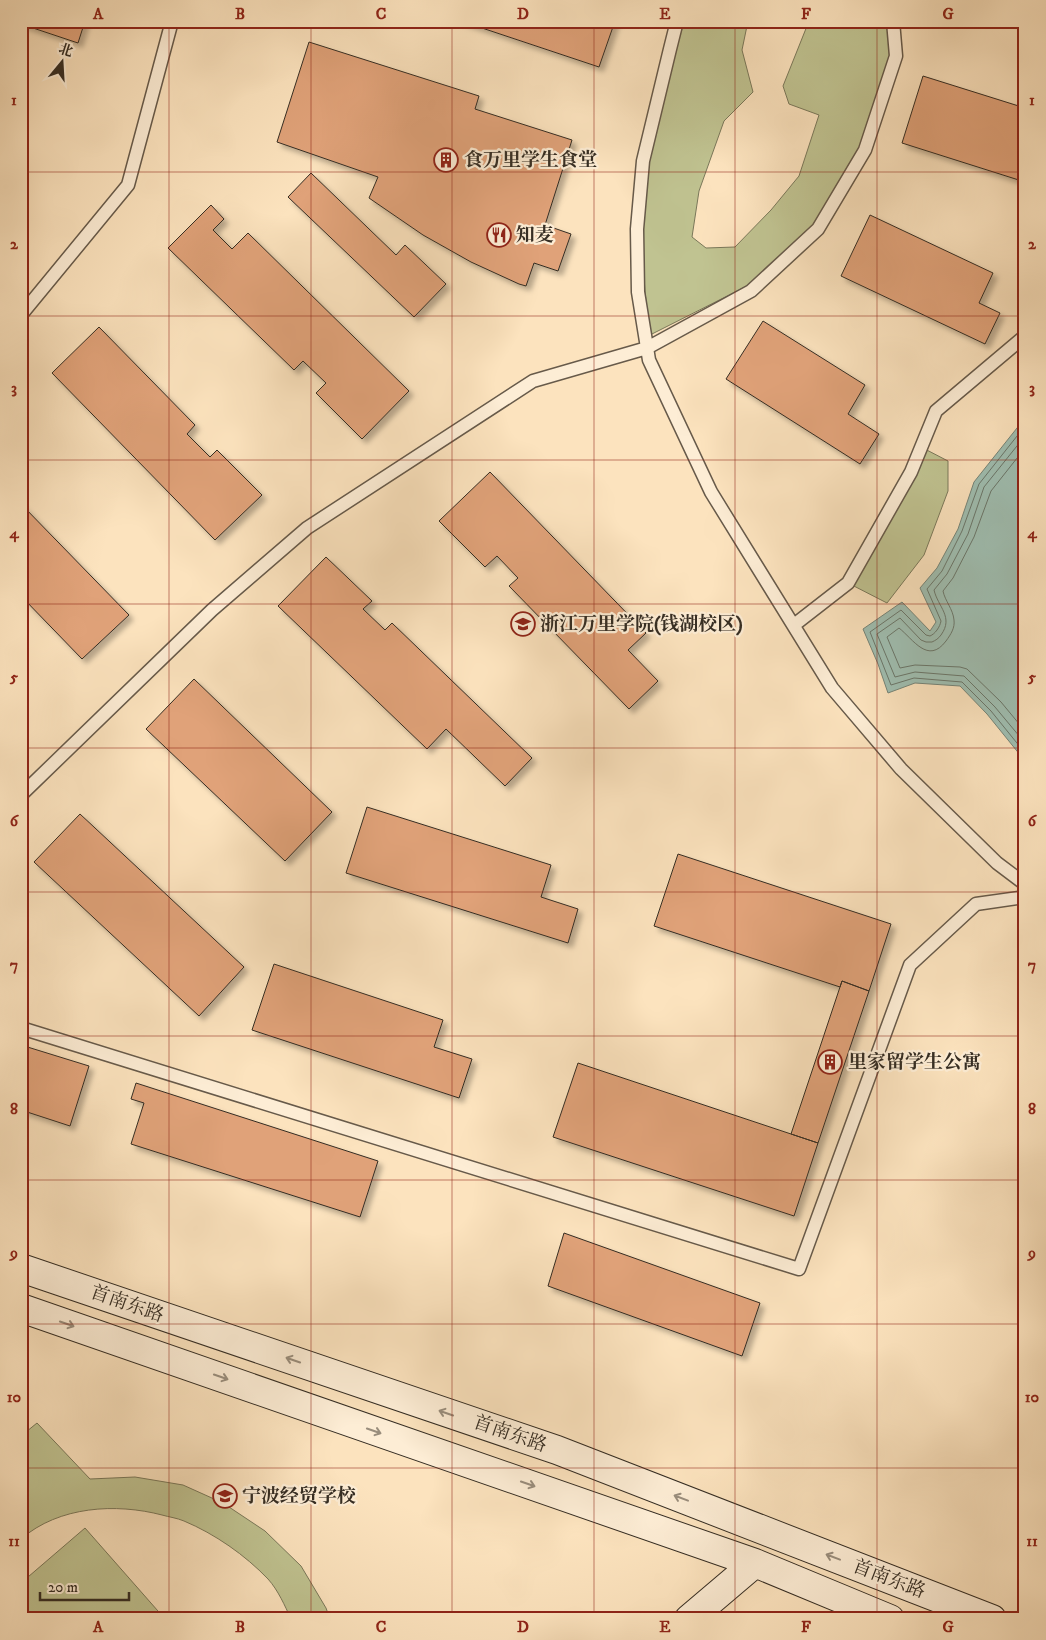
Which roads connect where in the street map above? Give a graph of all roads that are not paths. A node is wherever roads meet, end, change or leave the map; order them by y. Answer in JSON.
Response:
{"nodes":[{"id":1,"x":172,"y":21,"type":"edge"},
{"id":2,"x":678,"y":21,"type":"edge"},
{"id":3,"x":893,"y":21,"type":"edge"},
{"id":4,"x":21,"y":315,"type":"edge"},
{"id":5,"x":1025,"y":336,"type":"edge"},
{"id":6,"x":647,"y":348,"type":"junction"},
{"id":7,"x":794,"y":626,"type":"junction"},
{"id":8,"x":21,"y":794,"type":"edge"},
{"id":9,"x":1025,"y":884,"type":"edge"},
{"id":10,"x":1025,"y":897,"type":"edge"},
{"id":11,"x":21,"y":1028,"type":"edge"},
{"id":12,"x":21,"y":1268,"type":"edge"},
{"id":13,"x":21,"y":1308,"type":"edge"},
{"id":14,"x":755,"y":1563,"type":"junction"},
{"id":15,"x":689,"y":1619,"type":"edge"},
{"id":16,"x":890,"y":1619,"type":"edge"},
{"id":17,"x":992,"y":1619,"type":"edge"}],
"edges":[{"from":1,"to":4,"type":"lane"},
{"from":2,"to":6,"type":"lane"},
{"from":3,"to":6,"type":"lane"},
{"from":5,"to":7,"type":"lane"},
{"from":6,"to":7,"type":"lane"},
{"from":6,"to":8,"type":"lane"},
{"from":7,"to":9,"type":"lane"},
{"from":10,"to":11,"type":"lane"},
{"from":17,"to":12,"type":"main road","name":"首南东路","one_way":true},
{"from":13,"to":14,"type":"main road","name":"首南东路","one_way":true},
{"from":14,"to":15,"type":"main road"},
{"from":14,"to":16,"type":"main road","name":"首南东路"}]}
